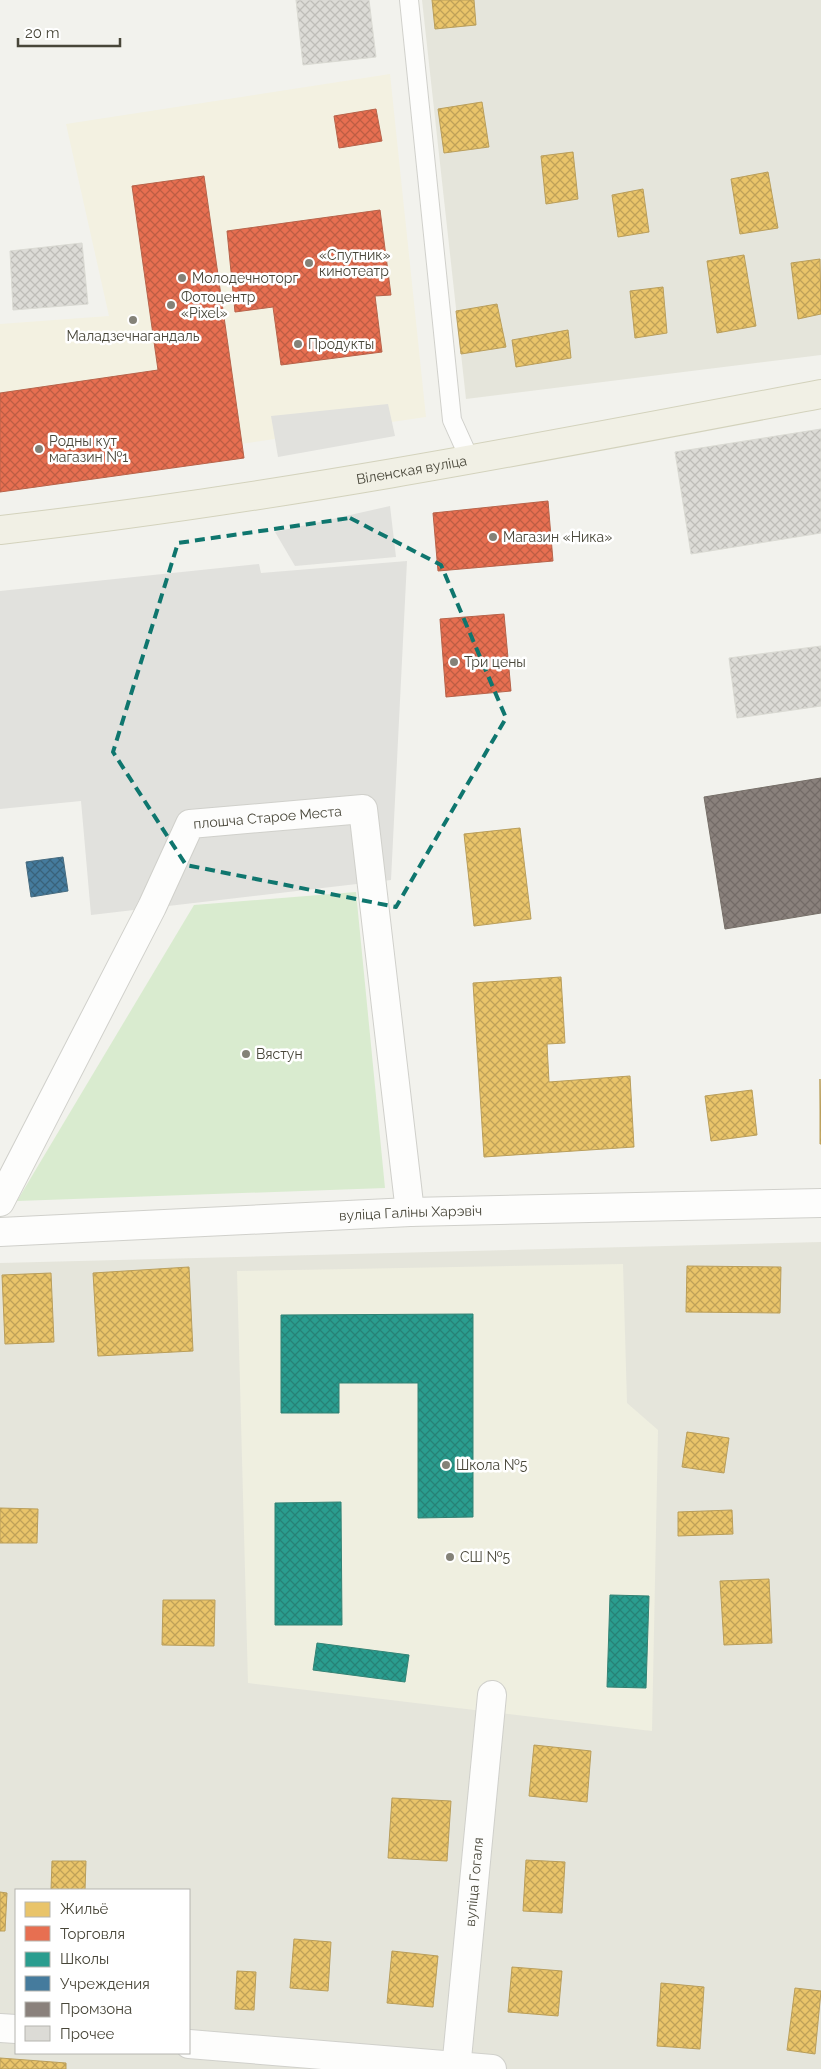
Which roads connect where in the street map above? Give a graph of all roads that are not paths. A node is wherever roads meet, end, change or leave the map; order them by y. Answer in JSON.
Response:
{"nodes":[{"id":1,"x":410,"y":0,"type":"edge"},
{"id":2,"x":821,"y":394,"type":"edge"},
{"id":3,"x":470,"y":460,"type":"junction"},
{"id":4,"x":0,"y":530,"type":"edge"},
{"id":5,"x":0,"y":1202,"type":"edge"},
{"id":6,"x":821,"y":1203,"type":"edge"},
{"id":7,"x":410,"y":1212,"type":"junction"},
{"id":8,"x":0,"y":1232,"type":"edge"},
{"id":9,"x":492,"y":1695,"type":"dead end"},
{"id":10,"x":0,"y":2028,"type":"edge"},
{"id":11,"x":15,"y":2029,"type":"edge"},
{"id":12,"x":190,"y":2044,"type":"edge"},
{"id":13,"x":456,"y":2068,"type":"edge"},
{"id":14,"x":492,"y":2069,"type":"edge"}],
"edges":[{"from":1,"to":3,"type":"lane"},
{"from":2,"to":3,"type":"main road","name":"Віленская вуліца"},
{"from":3,"to":4,"type":"main road","name":"Віленская вуліца"},
{"from":5,"to":7,"type":"street","name":"плошча Старое Места"},
{"from":6,"to":7,"type":"street","name":"вуліца Галіны Харэвіч"},
{"from":7,"to":8,"type":"street","name":"вуліца Галіны Харэвіч"},
{"from":9,"to":13,"type":"street","name":"вуліца Гогаля"},
{"from":10,"to":11,"type":"street"},
{"from":12,"to":13,"type":"street"},
{"from":13,"to":14,"type":"street"}]}
